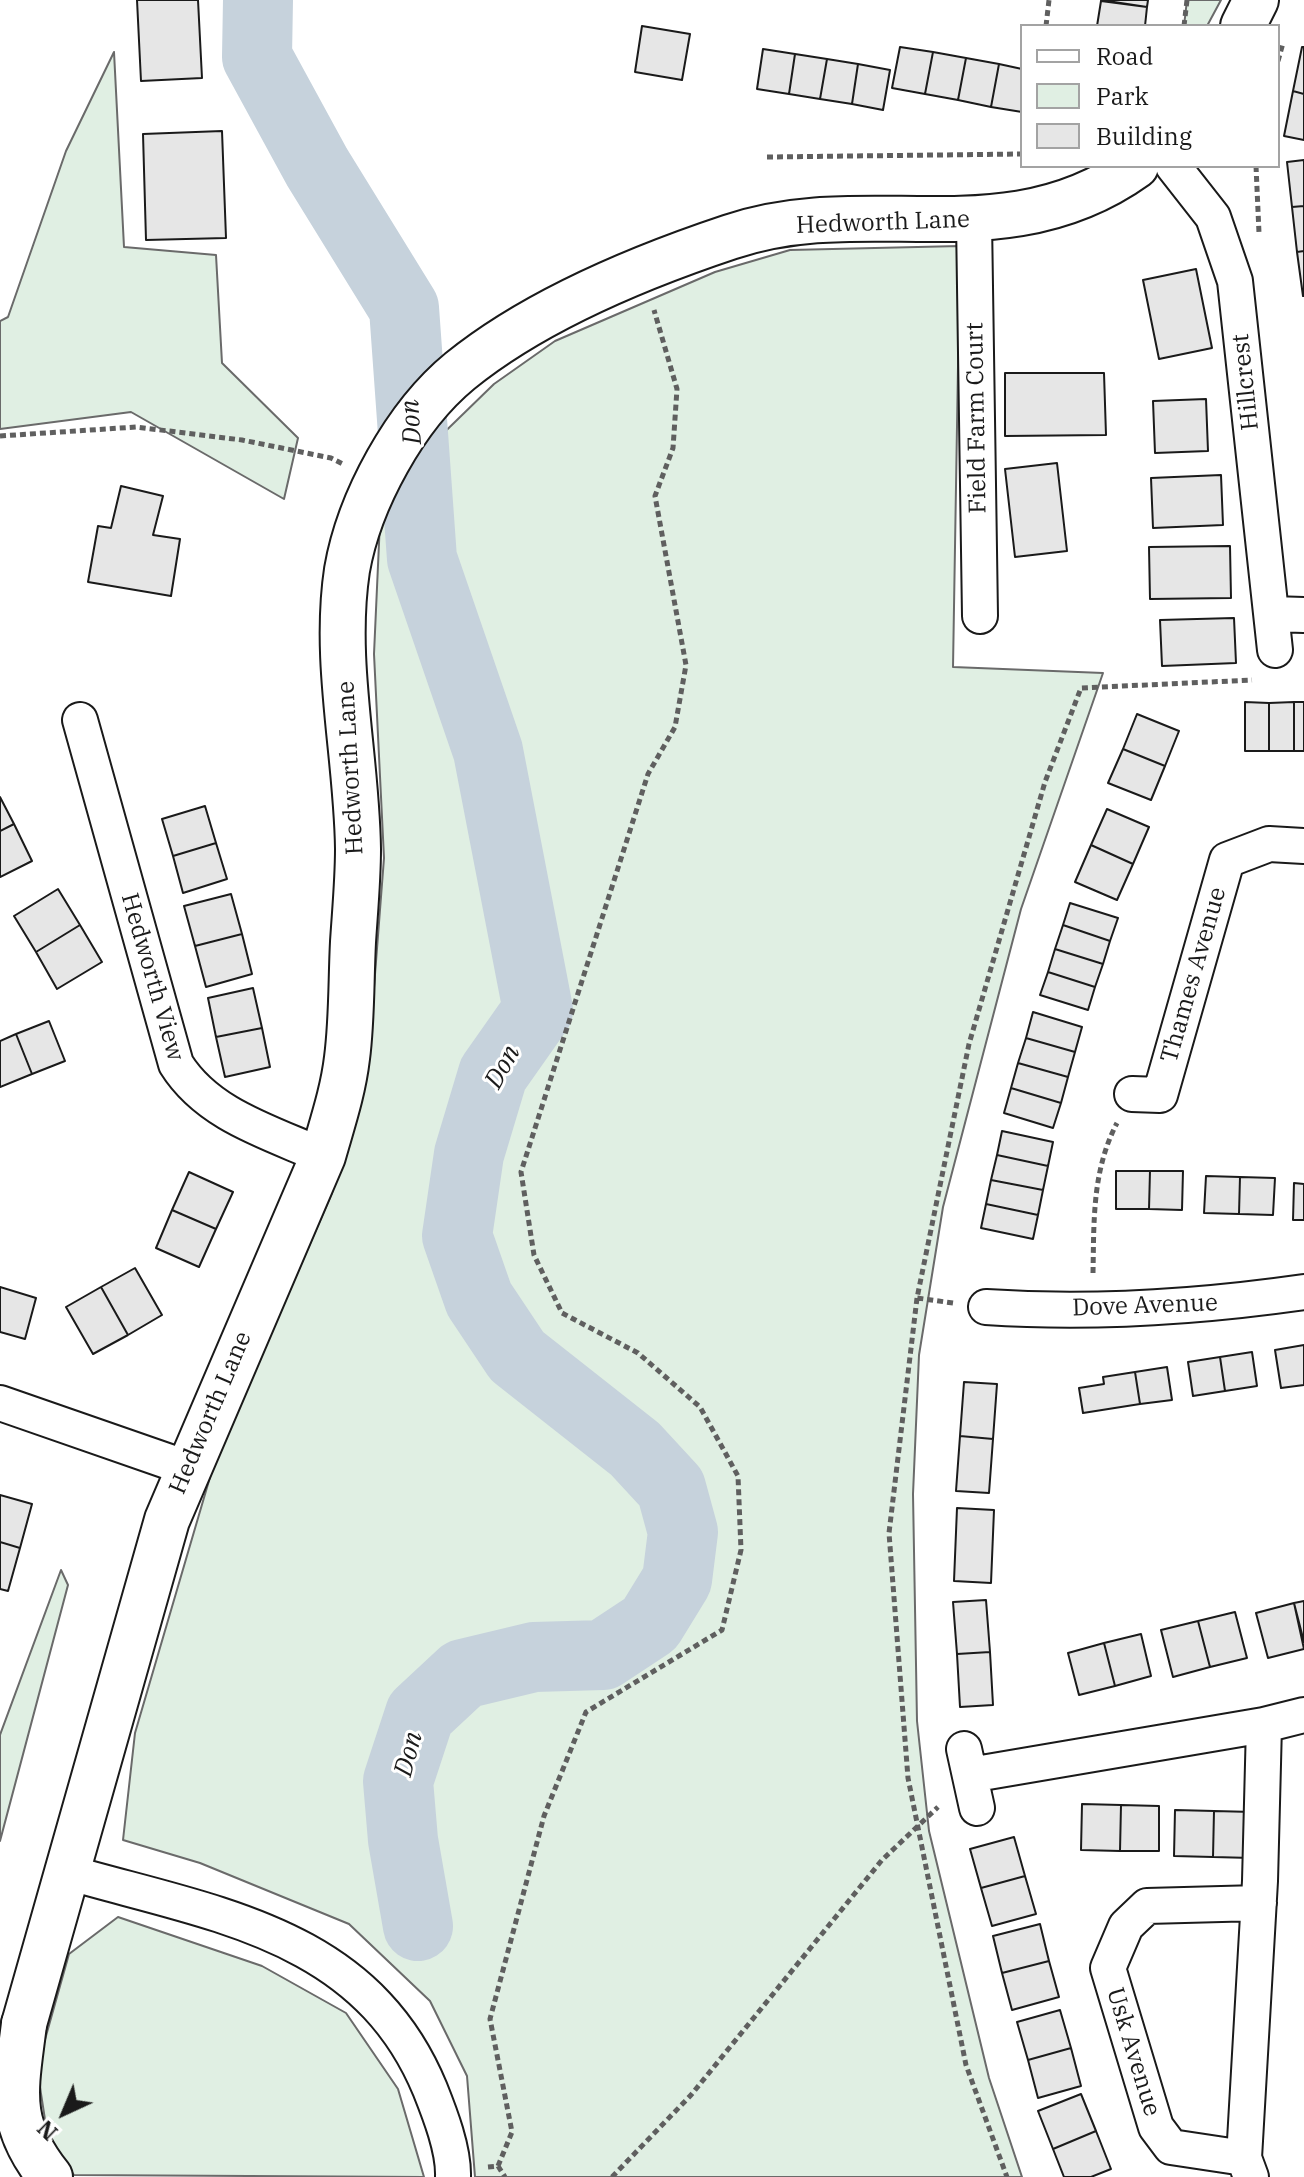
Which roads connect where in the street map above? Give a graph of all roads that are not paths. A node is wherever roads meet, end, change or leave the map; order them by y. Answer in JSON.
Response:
{"nodes":[{"id":1,"x":1256,"y":0,"type":"edge"},
{"id":2,"x":1244,"y":24,"type":"edge"},
{"id":3,"x":1132,"y":168,"type":"edge"},
{"id":4,"x":1175,"y":168,"type":"edge"},
{"id":5,"x":974,"y":221,"type":"junction"},
{"id":6,"x":1288,"y":615,"type":"edge"},
{"id":7,"x":980,"y":616,"type":"dead end"},
{"id":8,"x":1275,"y":650,"type":"road end"},
{"id":9,"x":80,"y":720,"type":"dead end"},
{"id":10,"x":1304,"y":846,"type":"edge"},
{"id":11,"x":1132,"y":1094,"type":"road end"},
{"id":12,"x":323,"y":1156,"type":"junction"},
{"id":13,"x":1304,"y":1292,"type":"edge"},
{"id":14,"x":986,"y":1307,"type":"road end"},
{"id":15,"x":0,"y":1403,"type":"edge"},
{"id":16,"x":187,"y":1468,"type":"junction"},
{"id":17,"x":1304,"y":1715,"type":"edge"},
{"id":18,"x":1264,"y":1725,"type":"junction"},
{"id":19,"x":970,"y":1777,"type":"road end"},
{"id":20,"x":67,"y":1872,"type":"junction"},
{"id":21,"x":1259,"y":1903,"type":"junction"},
{"id":22,"x":24,"y":2024,"type":"junction"},
{"id":23,"x":0,"y":2069,"type":"edge"},
{"id":24,"x":1248,"y":2167,"type":"edge"},
{"id":25,"x":453,"y":2174,"type":"edge"},
{"id":26,"x":50,"y":2177,"type":"edge"}],
"edges":[{"from":1,"to":2,"type":"main road"},
{"from":3,"to":5,"type":"main road","name":"Hedworth Lane"},
{"from":4,"to":6,"type":"street","name":"Hillcrest"},
{"from":5,"to":7,"type":"street","name":"Field Farm Court"},
{"from":5,"to":12,"type":"main road","name":"Hedworth Lane"},
{"from":6,"to":8,"type":"street","name":"Hillcrest"},
{"from":9,"to":12,"type":"street","name":"Hedworth View"},
{"from":10,"to":11,"type":"street","name":"Thames Avenue"},
{"from":12,"to":16,"type":"main road","name":"Hedworth Lane"},
{"from":13,"to":14,"type":"street","name":"Dove Avenue"},
{"from":15,"to":16,"type":"street"},
{"from":16,"to":20,"type":"main road","name":"Hedworth Lane"},
{"from":17,"to":18,"type":"street"},
{"from":18,"to":19,"type":"street"},
{"from":18,"to":21,"type":"street","name":"Usk Avenue"},
{"from":20,"to":22,"type":"main road","name":"Hedworth Lane"},
{"from":20,"to":25,"type":"street"},
{"from":21,"to":24,"type":"street","name":"Usk Avenue"},
{"from":21,"to":24,"type":"street","name":"Usk Avenue"},
{"from":22,"to":23,"type":"main road"},
{"from":22,"to":26,"type":"main road"}]}
